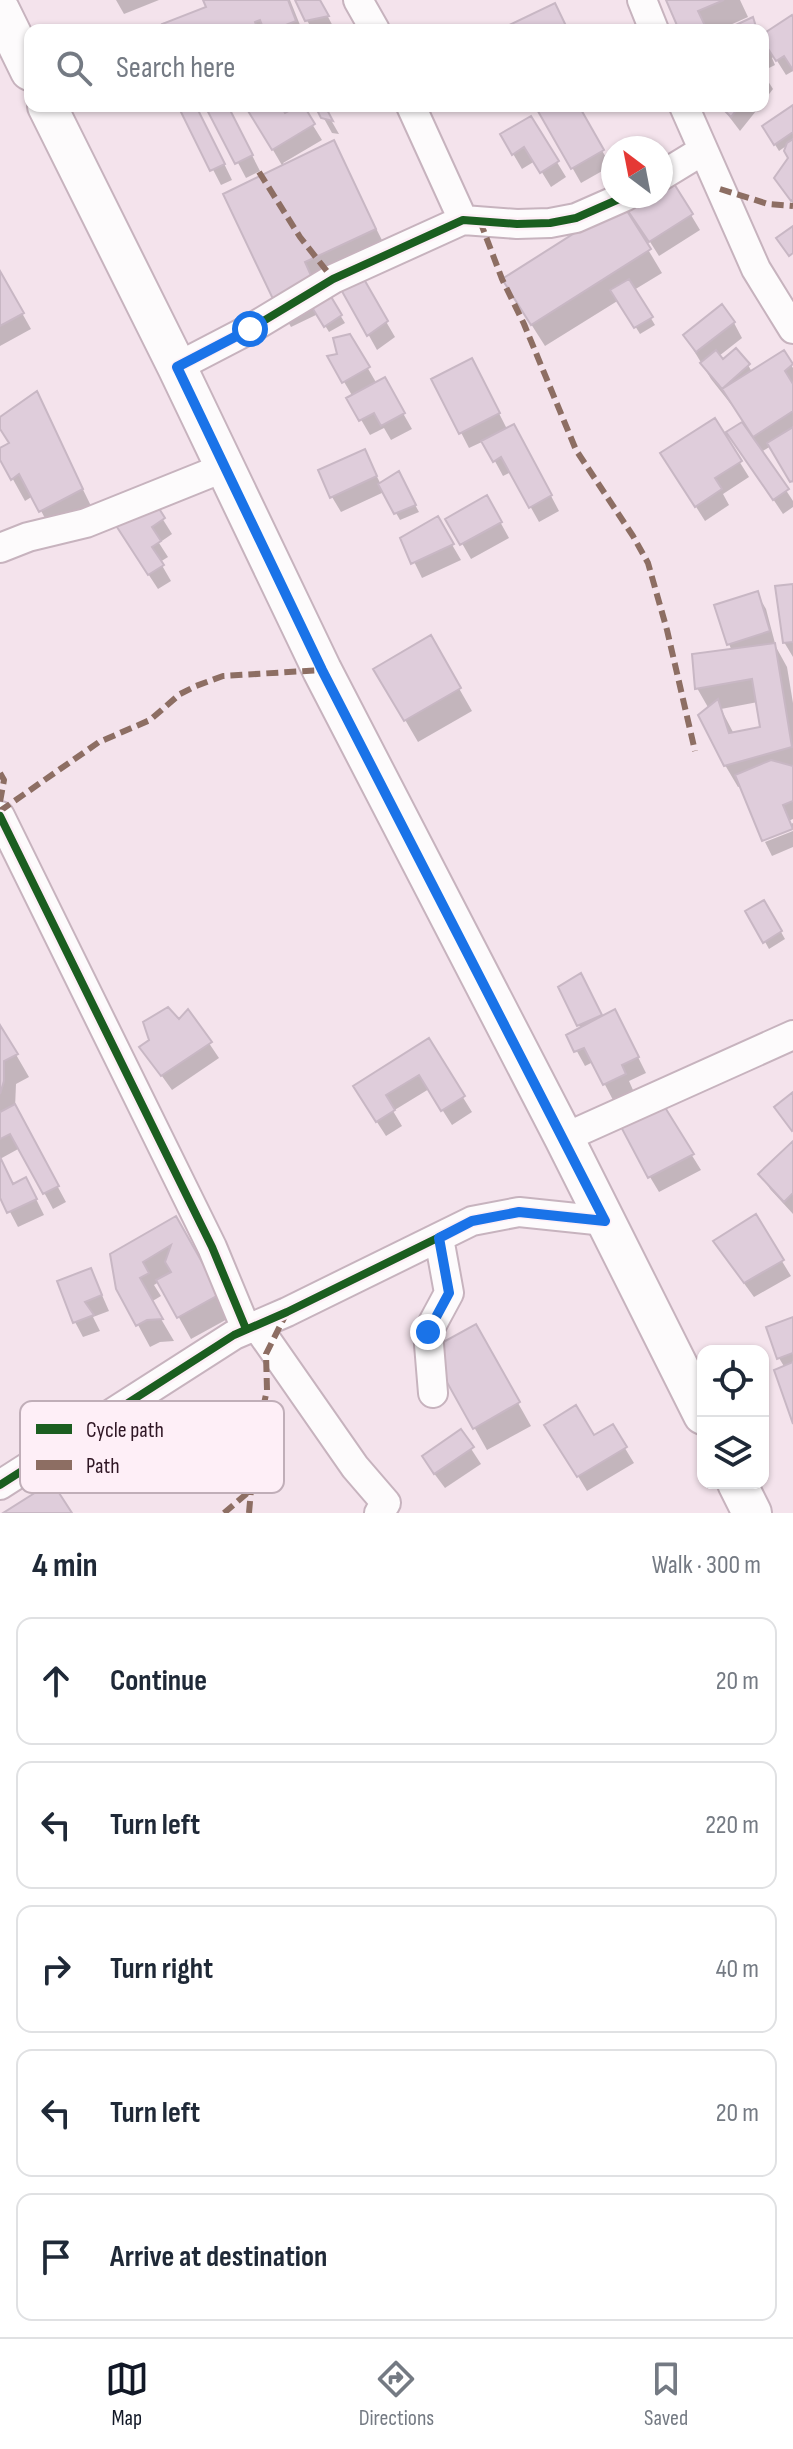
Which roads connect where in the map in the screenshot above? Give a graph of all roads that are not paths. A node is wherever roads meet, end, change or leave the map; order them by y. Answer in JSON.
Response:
{"nodes":[{"id":1,"x":358,"y":0,"type":"edge"},
{"id":2,"x":642,"y":0,"type":"edge"},
{"id":3,"x":0,"y":10,"type":"edge"},
{"id":4,"x":372,"y":24,"type":"edge"},
{"id":5,"x":652,"y":24,"type":"edge"},
{"id":6,"x":24,"y":59,"type":"edge"},
{"id":7,"x":50,"y":112,"type":"edge"},
{"id":8,"x":414,"y":112,"type":"edge"},
{"id":9,"x":686,"y":112,"type":"edge"},
{"id":10,"x":702,"y":151,"type":"junction"},
{"id":11,"x":673,"y":169,"type":"edge"},
{"id":12,"x":601,"y":207,"type":"edge"},
{"id":13,"x":463,"y":220,"type":"junction"},
{"id":14,"x":793,"y":329,"type":"edge"},
{"id":15,"x":177,"y":367,"type":"junction"},
{"id":16,"x":223,"y":468,"type":"junction"},
{"id":17,"x":0,"y":548,"type":"edge"},
{"id":18,"x":0,"y":816,"type":"edge"},
{"id":19,"x":793,"y":1035,"type":"edge"},
{"id":20,"x":564,"y":1138,"type":"junction"},
{"id":21,"x":605,"y":1221,"type":"junction"},
{"id":22,"x":439,"y":1238,"type":"junction"},
{"id":23,"x":251,"y":1327,"type":"junction"},
{"id":24,"x":433,"y":1393,"type":"dead end"},
{"id":25,"x":131,"y":1401,"type":"edge"},
{"id":26,"x":697,"y":1403,"type":"edge"},
{"id":27,"x":20,"y":1472,"type":"edge"},
{"id":28,"x":0,"y":1485,"type":"edge"},
{"id":29,"x":740,"y":1489,"type":"edge"},
{"id":30,"x":379,"y":1513,"type":"edge"},
{"id":31,"x":752,"y":1513,"type":"edge"}],
"edges":[{"from":1,"to":4,"type":"street"},
{"from":2,"to":5,"type":"street"},
{"from":3,"to":6,"type":"main road"},
{"from":7,"to":15,"type":"main road"},
{"from":8,"to":13,"type":"street"},
{"from":9,"to":10,"type":"street"},
{"from":10,"to":11,"type":"street"},
{"from":10,"to":14,"type":"street"},
{"from":12,"to":13,"type":"street"},
{"from":13,"to":15,"type":"street"},
{"from":15,"to":16,"type":"main road"},
{"from":16,"to":17,"type":"street"},
{"from":16,"to":20,"type":"main road"},
{"from":18,"to":23,"type":"street"},
{"from":19,"to":20,"type":"street"},
{"from":20,"to":21,"type":"main road"},
{"from":21,"to":22,"type":"street"},
{"from":21,"to":26,"type":"main road"},
{"from":22,"to":23,"type":"street"},
{"from":22,"to":24,"type":"street"},
{"from":23,"to":25,"type":"street"},
{"from":23,"to":30,"type":"street"},
{"from":27,"to":28,"type":"street"},
{"from":29,"to":31,"type":"main road"}]}
